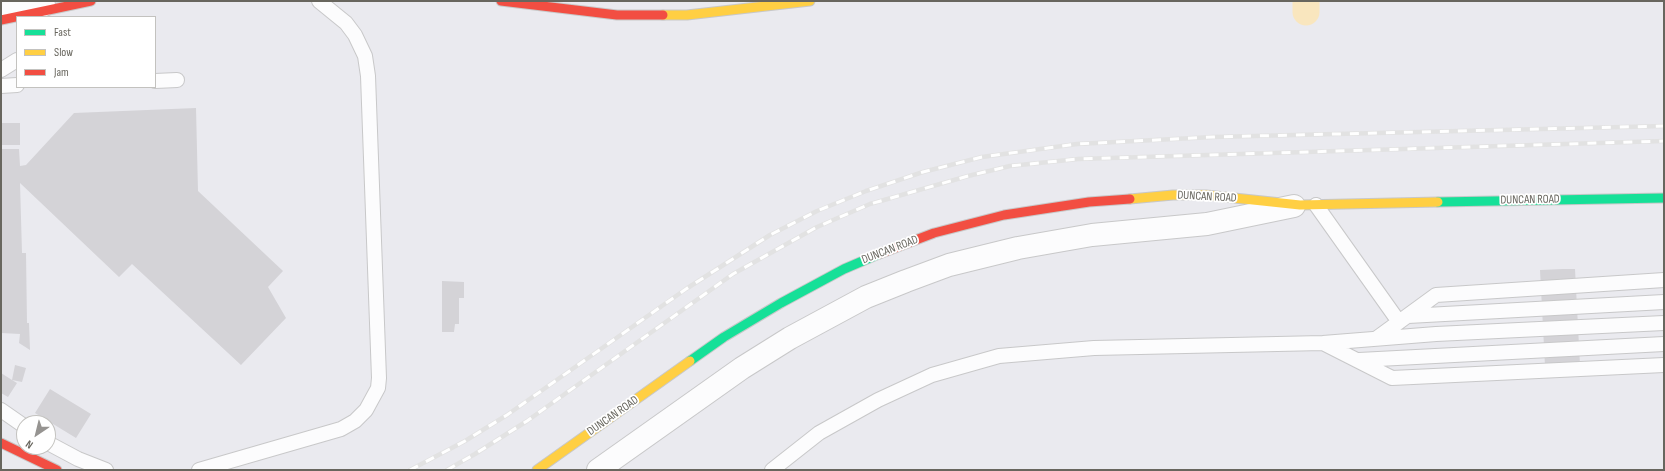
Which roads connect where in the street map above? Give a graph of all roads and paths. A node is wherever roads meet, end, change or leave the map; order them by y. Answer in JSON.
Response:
{"nodes":[{"id":1,"x":319,"y":1,"type":"edge"},
{"id":2,"x":501,"y":1,"type":"edge"},
{"id":3,"x":810,"y":1,"type":"edge"},
{"id":4,"x":1,"y":6,"type":"edge"},
{"id":5,"x":84,"y":6,"type":"edge"},
{"id":6,"x":25,"y":16,"type":"edge"},
{"id":7,"x":16,"y":17,"type":"edge"},
{"id":8,"x":1,"y":20,"type":"edge"},
{"id":9,"x":16,"y":61,"type":"edge"},
{"id":10,"x":1,"y":70,"type":"edge"},
{"id":11,"x":177,"y":80,"type":"dead end"},
{"id":12,"x":156,"y":81,"type":"edge"},
{"id":13,"x":16,"y":85,"type":"edge"},
{"id":14,"x":1,"y":86,"type":"edge"},
{"id":15,"x":1664,"y":198,"type":"edge"},
{"id":16,"x":1308,"y":205,"type":"junction"},
{"id":17,"x":1664,"y":280,"type":"edge"},
{"id":18,"x":1664,"y":302,"type":"edge"},
{"id":19,"x":1404,"y":319,"type":"junction"},
{"id":20,"x":1664,"y":323,"type":"edge"},
{"id":21,"x":1376,"y":338,"type":"junction"},
{"id":22,"x":1323,"y":343,"type":"junction"},
{"id":23,"x":1664,"y":344,"type":"edge"},
{"id":24,"x":1357,"y":360,"type":"junction"},
{"id":25,"x":1664,"y":365,"type":"edge"},
{"id":26,"x":1,"y":410,"type":"edge"},
{"id":27,"x":16,"y":420,"type":"edge"},
{"id":28,"x":1,"y":443,"type":"edge"},
{"id":29,"x":56,"y":447,"type":"edge"},
{"id":30,"x":57,"y":470,"type":"edge"},
{"id":31,"x":106,"y":470,"type":"edge"},
{"id":32,"x":198,"y":470,"type":"edge"},
{"id":33,"x":537,"y":470,"type":"edge"},
{"id":34,"x":598,"y":470,"type":"edge"},
{"id":35,"x":772,"y":470,"type":"edge"}],
"edges":[{"from":1,"to":32,"type":"lane"},
{"from":2,"to":3,"type":"street"},
{"from":4,"to":5,"type":"street"},
{"from":5,"to":6,"type":"street"},
{"from":7,"to":8,"type":"street"},
{"from":9,"to":10,"type":"lane"},
{"from":11,"to":12,"type":"lane"},
{"from":13,"to":14,"type":"lane"},
{"from":15,"to":16,"type":"street","name":"DUNCAN ROAD"},
{"from":16,"to":19,"type":"lane"},
{"from":16,"to":33,"type":"street","name":"DUNCAN ROAD"},
{"from":16,"to":34,"type":"street","name":"DUNCAN ROAD"},
{"from":17,"to":19,"type":"lane"},
{"from":18,"to":19,"type":"lane"},
{"from":19,"to":21,"type":"lane"},
{"from":20,"to":21,"type":"lane"},
{"from":21,"to":22,"type":"lane"},
{"from":22,"to":24,"type":"lane"},
{"from":22,"to":35,"type":"lane"},
{"from":23,"to":24,"type":"lane"},
{"from":24,"to":25,"type":"lane"},
{"from":26,"to":27,"type":"lane"},
{"from":28,"to":30,"type":"street"},
{"from":29,"to":31,"type":"lane"}]}
